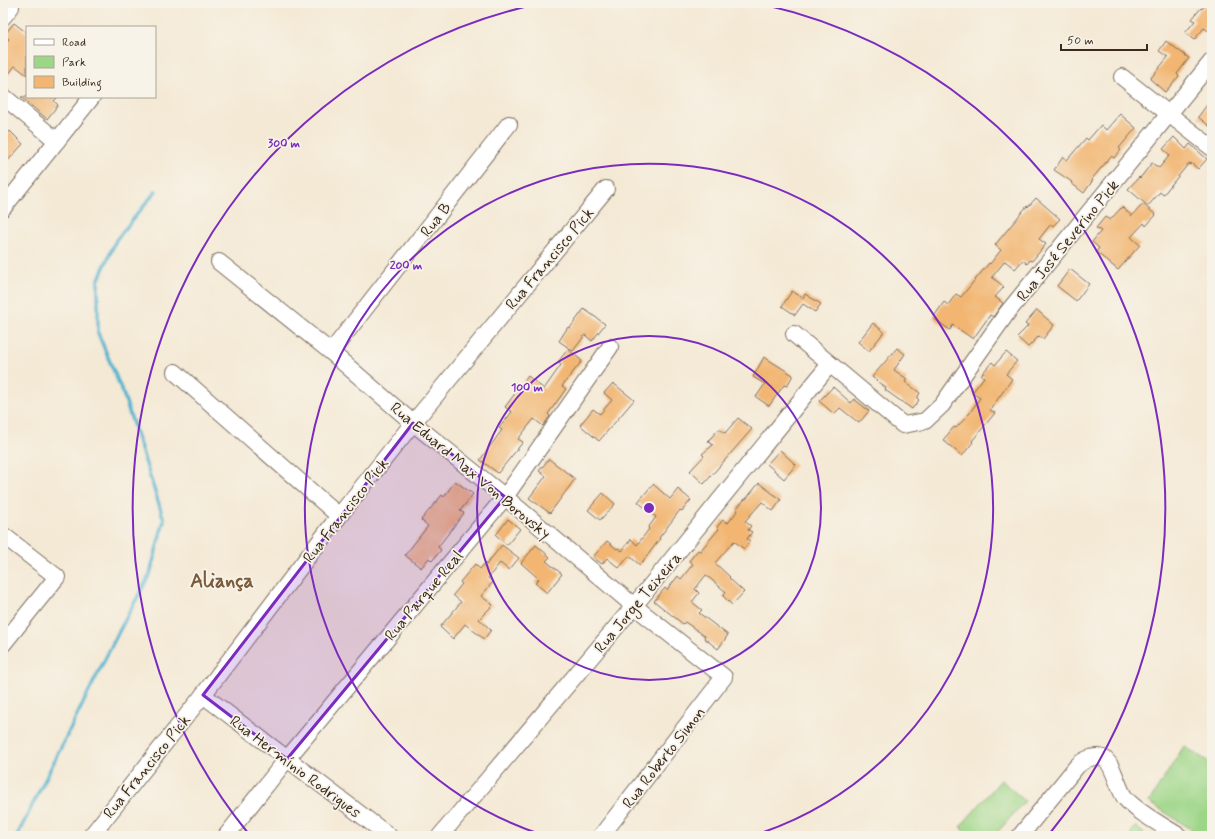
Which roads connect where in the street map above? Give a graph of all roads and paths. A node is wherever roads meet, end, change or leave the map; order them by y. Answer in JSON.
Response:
{"nodes":[{"id":1,"x":1212,"y":61,"type":"edge"},
{"id":2,"x":1122,"y":77,"type":"dead end"},
{"id":3,"x":3,"y":96,"type":"edge"},
{"id":4,"x":91,"y":98,"type":"edge"},
{"id":5,"x":1169,"y":114,"type":"junction"},
{"id":6,"x":509,"y":124,"type":"dead end"},
{"id":7,"x":57,"y":141,"type":"junction"},
{"id":8,"x":1212,"y":148,"type":"edge"},
{"id":9,"x":606,"y":189,"type":"dead end"},
{"id":10,"x":3,"y":208,"type":"edge"},
{"id":11,"x":219,"y":262,"type":"dead end"},
{"id":12,"x":794,"y":334,"type":"dead end"},
{"id":13,"x":610,"y":347,"type":"dead end"},
{"id":14,"x":331,"y":352,"type":"junction"},
{"id":15,"x":830,"y":364,"type":"junction"},
{"id":16,"x":175,"y":372,"type":"dead end"},
{"id":17,"x":413,"y":423,"type":"junction"},
{"id":18,"x":505,"y":497,"type":"junction"},
{"id":19,"x":339,"y":516,"type":"junction"},
{"id":20,"x":3,"y":535,"type":"edge"},
{"id":21,"x":634,"y":606,"type":"junction"},
{"id":22,"x":3,"y":644,"type":"edge"},
{"id":23,"x":724,"y":677,"type":"joint"},
{"id":24,"x":203,"y":695,"type":"junction"},
{"id":25,"x":287,"y":759,"type":"junction"},
{"id":26,"x":91,"y":836,"type":"edge"},
{"id":27,"x":226,"y":836,"type":"edge"},
{"id":28,"x":389,"y":836,"type":"edge"},
{"id":29,"x":440,"y":836,"type":"edge"},
{"id":30,"x":601,"y":836,"type":"edge"},
{"id":31,"x":1020,"y":836,"type":"edge"},
{"id":32,"x":1179,"y":836,"type":"edge"}],
"edges":[{"from":1,"to":5,"type":"street","name":"Rua José Severino Pick"},
{"from":2,"to":5,"type":"street"},
{"from":3,"to":7,"type":"street"},
{"from":4,"to":7,"type":"street"},
{"from":5,"to":8,"type":"street"},
{"from":5,"to":15,"type":"street","name":"Rua José Severino Pick"},
{"from":6,"to":14,"type":"street","name":"Rua B"},
{"from":7,"to":10,"type":"street"},
{"from":9,"to":17,"type":"street","name":"Rua Francisco Pick"},
{"from":11,"to":14,"type":"street","name":"Rua Eduard Max Von Borovsky"},
{"from":12,"to":15,"type":"street"},
{"from":13,"to":18,"type":"street","name":"Rua Parque Real"},
{"from":14,"to":17,"type":"street","name":"Rua Eduard Max Von Borovsky"},
{"from":15,"to":21,"type":"street","name":"Rua Jorge Teixeira"},
{"from":16,"to":19,"type":"street"},
{"from":17,"to":18,"type":"street","name":"Rua Eduard Max Von Borovsky"},
{"from":17,"to":19,"type":"street","name":"Rua Francisco Pick"},
{"from":18,"to":21,"type":"street","name":"Rua Eduard Max Von Borovsky"},
{"from":18,"to":25,"type":"street","name":"Rua Parque Real"},
{"from":19,"to":24,"type":"street","name":"Rua Francisco Pick"},
{"from":20,"to":22,"type":"street"},
{"from":21,"to":23,"type":"street","name":"Rua Eduard Max Von Borovsky"},
{"from":21,"to":29,"type":"street","name":"Rua Jorge Teixeira"},
{"from":23,"to":30,"type":"street","name":"Rua Roberto Simon"},
{"from":24,"to":25,"type":"street","name":"Rua Hermínio Rodrigues"},
{"from":24,"to":26,"type":"street","name":"Rua Francisco Pick"},
{"from":25,"to":27,"type":"street","name":"Rua Parque Real"},
{"from":25,"to":28,"type":"street","name":"Rua Hermínio Rodrigues"},
{"from":31,"to":32,"type":"street"}]}
